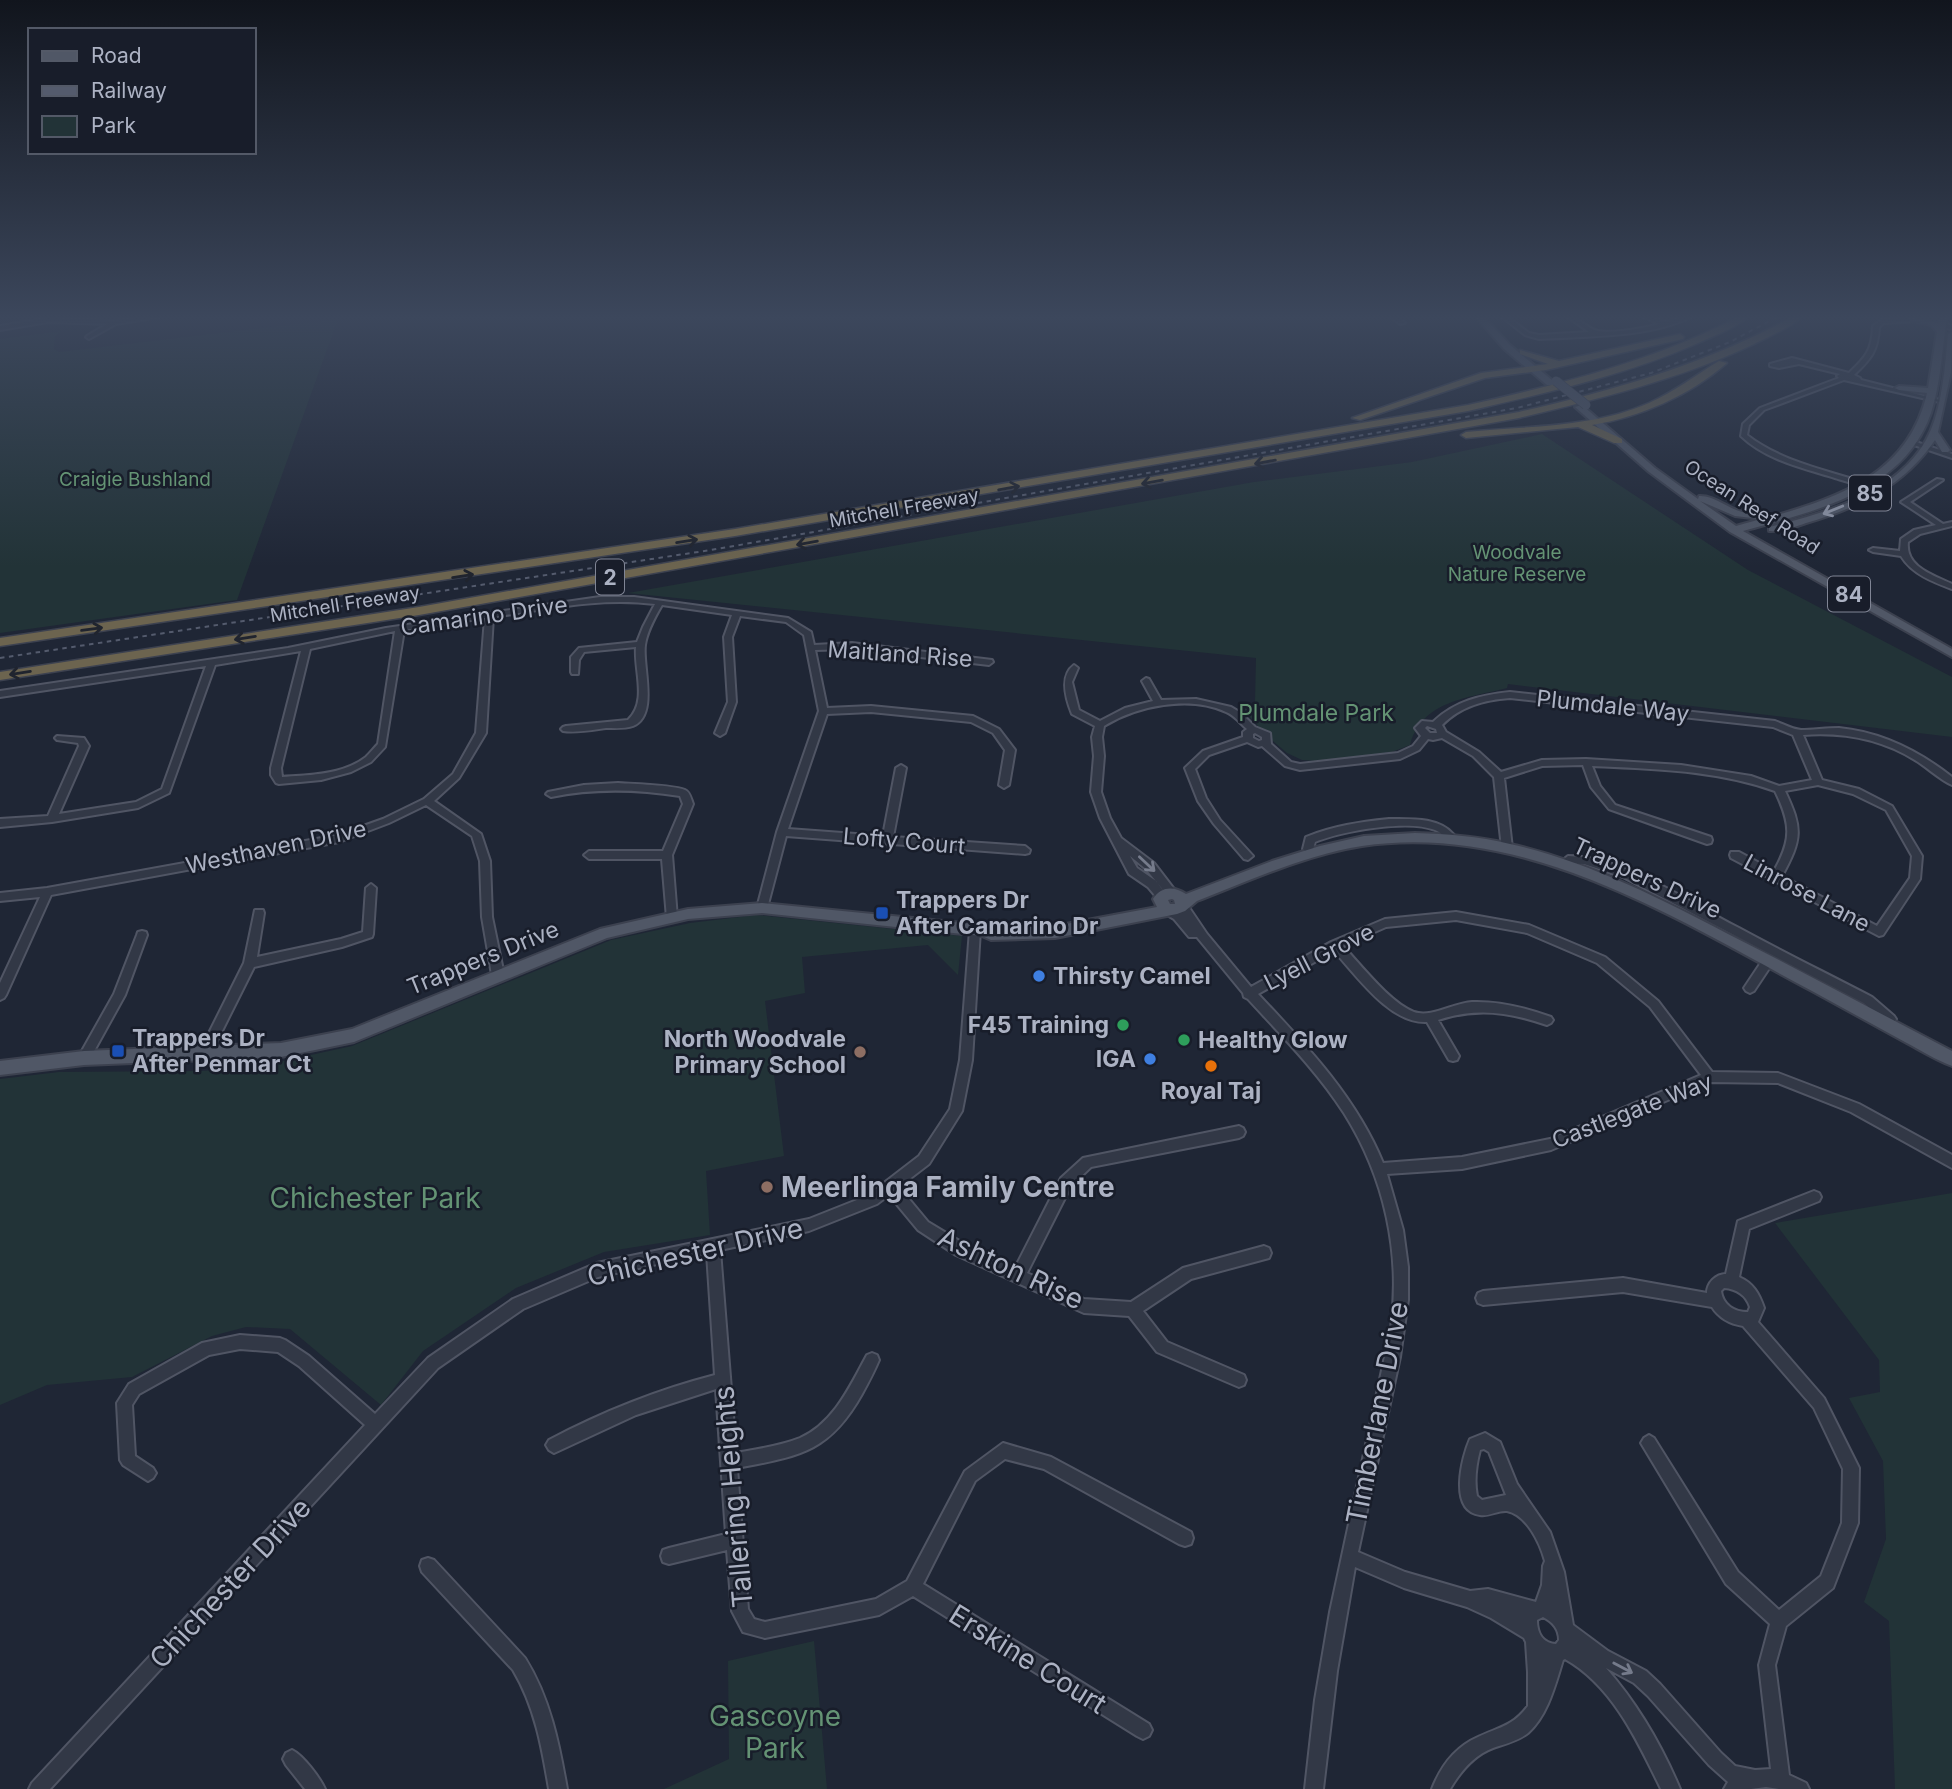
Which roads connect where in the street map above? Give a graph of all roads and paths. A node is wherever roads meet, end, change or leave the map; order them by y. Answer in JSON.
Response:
{"nodes":[{"id":1,"x":1408,"y":400,"type":"edge"},
{"id":2,"x":1501,"y":400,"type":"edge"},
{"id":3,"x":1575,"y":400,"type":"edge"},
{"id":4,"x":1581,"y":400,"type":"edge"},
{"id":5,"x":1660,"y":400,"type":"edge"},
{"id":6,"x":1783,"y":400,"type":"edge"},
{"id":7,"x":1919,"y":400,"type":"edge"},
{"id":8,"x":1929,"y":400,"type":"edge"},
{"id":9,"x":1942,"y":400,"type":"edge"},
{"id":10,"x":1926,"y":413,"type":"junction"},
{"id":11,"x":1602,"y":422,"type":"junction"},
{"id":12,"x":1568,"y":424,"type":"junction"},
{"id":13,"x":1934,"y":432,"type":"junction"},
{"id":14,"x":1618,"y":441,"type":"junction"},
{"id":15,"x":1913,"y":442,"type":"junction"},
{"id":16,"x":1927,"y":446,"type":"junction"},
{"id":17,"x":1208,"y":452,"type":"junction"},
{"id":18,"x":1311,"y":453,"type":"junction"},
{"id":19,"x":1950,"y":453,"type":"edge"},
{"id":20,"x":1939,"y":480,"type":"dead end"},
{"id":21,"x":1864,"y":484,"type":"junction"},
{"id":22,"x":1702,"y":498,"type":"junction"},
{"id":23,"x":1787,"y":515,"type":"junction"},
{"id":24,"x":1800,"y":523,"type":"junction"},
{"id":25,"x":1952,"y":524,"type":"edge"},
{"id":26,"x":1940,"y":525,"type":"junction"},
{"id":27,"x":1745,"y":532,"type":"junction"},
{"id":28,"x":1774,"y":545,"type":"junction"},
{"id":29,"x":1873,"y":550,"type":"dead end"},
{"id":30,"x":1903,"y":554,"type":"junction"},
{"id":31,"x":1952,"y":587,"type":"edge"},
{"id":32,"x":660,"y":602,"type":"junction"},
{"id":33,"x":737,"y":612,"type":"junction"},
{"id":34,"x":489,"y":615,"type":"junction"},
{"id":35,"x":400,"y":628,"type":"junction"},
{"id":36,"x":0,"y":642,"type":"edge"},
{"id":37,"x":641,"y":644,"type":"junction"},
{"id":38,"x":1952,"y":645,"type":"edge"},
{"id":39,"x":306,"y":647,"type":"junction"},
{"id":40,"x":812,"y":648,"type":"junction"},
{"id":41,"x":1952,"y":654,"type":"edge"},
{"id":42,"x":989,"y":662,"type":"dead end"},
{"id":43,"x":211,"y":663,"type":"junction"},
{"id":44,"x":1074,"y":668,"type":"dead end"},
{"id":45,"x":575,"y":672,"type":"dead end"},
{"id":46,"x":0,"y":676,"type":"edge"},
{"id":47,"x":1146,"y":681,"type":"dead end"},
{"id":48,"x":0,"y":694,"type":"edge"},
{"id":49,"x":1158,"y":703,"type":"junction"},
{"id":50,"x":823,"y":711,"type":"junction"},
{"id":51,"x":1100,"y":725,"type":"junction"},
{"id":52,"x":566,"y":729,"type":"dead end"},
{"id":53,"x":1439,"y":729,"type":"junction"},
{"id":54,"x":720,"y":733,"type":"dead end"},
{"id":55,"x":1797,"y":733,"type":"junction"},
{"id":56,"x":1250,"y":734,"type":"junction"},
{"id":57,"x":60,"y":738,"type":"dead end"},
{"id":58,"x":1586,"y":762,"type":"junction"},
{"id":59,"x":901,"y":768,"type":"dead end"},
{"id":60,"x":1499,"y":776,"type":"junction"},
{"id":61,"x":1950,"y":778,"type":"edge"},
{"id":62,"x":1818,"y":782,"type":"junction"},
{"id":63,"x":1003,"y":785,"type":"dead end"},
{"id":64,"x":1779,"y":789,"type":"junction"},
{"id":65,"x":551,"y":794,"type":"dead end"},
{"id":66,"x":427,"y":802,"type":"junction"},
{"id":67,"x":52,"y":819,"type":"junction"},
{"id":68,"x":0,"y":823,"type":"edge"},
{"id":69,"x":782,"y":832,"type":"junction"},
{"id":70,"x":888,"y":838,"type":"junction"},
{"id":71,"x":1707,"y":840,"type":"dead end"},
{"id":72,"x":1507,"y":845,"type":"junction"},
{"id":73,"x":1025,"y":850,"type":"dead end"},
{"id":74,"x":589,"y":855,"type":"dead end"},
{"id":75,"x":667,"y":855,"type":"junction"},
{"id":76,"x":1735,"y":855,"type":"dead end"},
{"id":77,"x":1248,"y":856,"type":"dead end"},
{"id":78,"x":1777,"y":876,"type":"junction"},
{"id":79,"x":371,"y":888,"type":"dead end"},
{"id":80,"x":47,"y":892,"type":"junction"},
{"id":81,"x":0,"y":897,"type":"edge"},
{"id":82,"x":1171,"y":902,"type":"junction"},
{"id":83,"x":762,"y":908,"type":"junction"},
{"id":84,"x":259,"y":913,"type":"dead end"},
{"id":85,"x":672,"y":918,"type":"junction"},
{"id":86,"x":979,"y":931,"type":"junction"},
{"id":87,"x":142,"y":934,"type":"dead end"},
{"id":88,"x":1335,"y":945,"type":"junction"},
{"id":89,"x":1768,"y":961,"type":"junction"},
{"id":90,"x":250,"y":963,"type":"junction"},
{"id":91,"x":498,"y":975,"type":"junction"},
{"id":92,"x":1751,"y":988,"type":"dead end"},
{"id":93,"x":1248,"y":994,"type":"junction"},
{"id":94,"x":0,"y":995,"type":"edge"},
{"id":95,"x":1431,"y":1018,"type":"junction"},
{"id":96,"x":1547,"y":1020,"type":"dead end"},
{"id":97,"x":1952,"y":1051,"type":"edge"},
{"id":98,"x":204,"y":1055,"type":"junction"},
{"id":99,"x":1453,"y":1056,"type":"dead end"},
{"id":100,"x":84,"y":1058,"type":"junction"},
{"id":101,"x":1952,"y":1059,"type":"edge"},
{"id":102,"x":0,"y":1068,"type":"edge"},
{"id":103,"x":1709,"y":1077,"type":"junction"},
{"id":104,"x":1239,"y":1132,"type":"dead end"},
{"id":105,"x":1952,"y":1161,"type":"edge"},
{"id":106,"x":1379,"y":1169,"type":"junction"},
{"id":107,"x":890,"y":1186,"type":"junction"},
{"id":108,"x":1814,"y":1197,"type":"dead end"},
{"id":109,"x":713,"y":1246,"type":"junction"},
{"id":110,"x":1264,"y":1253,"type":"dead end"},
{"id":111,"x":1018,"y":1276,"type":"junction"},
{"id":112,"x":1731,"y":1281,"type":"junction"},
{"id":113,"x":1483,"y":1298,"type":"dead end"},
{"id":114,"x":1716,"y":1301,"type":"junction"},
{"id":115,"x":1133,"y":1309,"type":"junction"},
{"id":116,"x":1747,"y":1320,"type":"junction"},
{"id":117,"x":872,"y":1360,"type":"dead end"},
{"id":118,"x":722,"y":1380,"type":"junction"},
{"id":119,"x":1240,"y":1380,"type":"dead end"},
{"id":120,"x":376,"y":1425,"type":"junction"},
{"id":121,"x":1649,"y":1443,"type":"dead end"},
{"id":122,"x":554,"y":1445,"type":"dead end"},
{"id":123,"x":728,"y":1462,"type":"junction"},
{"id":124,"x":148,"y":1474,"type":"dead end"},
{"id":125,"x":1528,"y":1514,"type":"junction"},
{"id":126,"x":1185,"y":1538,"type":"dead end"},
{"id":127,"x":734,"y":1540,"type":"junction"},
{"id":128,"x":669,"y":1556,"type":"dead end"},
{"id":129,"x":1349,"y":1556,"type":"junction"},
{"id":130,"x":1552,"y":1564,"type":"junction"},
{"id":131,"x":428,"y":1566,"type":"dead end"},
{"id":132,"x":913,"y":1587,"type":"junction"},
{"id":133,"x":1469,"y":1599,"type":"junction"},
{"id":134,"x":1538,"y":1609,"type":"junction"},
{"id":135,"x":1779,"y":1621,"type":"junction"},
{"id":136,"x":1532,"y":1637,"type":"junction"},
{"id":137,"x":1563,"y":1639,"type":"junction"},
{"id":138,"x":1536,"y":1705,"type":"junction"},
{"id":139,"x":1143,"y":1730,"type":"dead end"},
{"id":140,"x":292,"y":1759,"type":"dead end"},
{"id":141,"x":1750,"y":1777,"type":"junction"},
{"id":142,"x":1781,"y":1779,"type":"junction"},
{"id":143,"x":38,"y":1789,"type":"edge"},
{"id":144,"x":316,"y":1789,"type":"edge"},
{"id":145,"x":558,"y":1789,"type":"edge"},
{"id":146,"x":1314,"y":1789,"type":"edge"},
{"id":147,"x":1441,"y":1789,"type":"edge"},
{"id":148,"x":1671,"y":1789,"type":"edge"},
{"id":149,"x":1733,"y":1789,"type":"edge"},
{"id":150,"x":1800,"y":1789,"type":"edge"}],
"edges":[{"from":1,"to":17,"type":"highway"},
{"from":2,"to":17,"type":"highway","name":"Mitchell Freeway","number":"2"},
{"from":3,"to":11,"type":"main road","name":"Ocean Reef Road","number":"84"},
{"from":4,"to":18,"type":"highway","name":"Mitchell Freeway","number":"2"},
{"from":5,"to":11,"type":"highway"},
{"from":6,"to":21,"type":"street"},
{"from":7,"to":10,"type":"main road"},
{"from":8,"to":10,"type":"main road","number":"85"},
{"from":9,"to":13,"type":"main road","number":"85"},
{"from":10,"to":15,"type":"main road","number":"85"},
{"from":11,"to":12,"type":"highway"},
{"from":11,"to":14,"type":"main road","name":"Ocean Reef Road","number":"84"},
{"from":11,"to":22,"type":"main road","name":"Ocean Reef Road","number":"84"},
{"from":12,"to":14,"type":"highway"},
{"from":12,"to":18,"type":"highway"},
{"from":13,"to":16,"type":"main road","number":"85"},
{"from":13,"to":19,"type":"main road"},
{"from":14,"to":27,"type":"main road","name":"Ocean Reef Road","number":"84"},
{"from":15,"to":16,"type":"street"},
{"from":15,"to":21,"type":"main road","number":"85"},
{"from":16,"to":19,"type":"street"},
{"from":16,"to":24,"type":"main road","number":"85","one_way":true},
{"from":36,"to":17,"type":"highway","name":"Mitchell Freeway","number":"2","one_way":true},
{"from":18,"to":46,"type":"highway","name":"Mitchell Freeway","number":"2","one_way":true},
{"from":20,"to":26,"type":"street"},
{"from":21,"to":23,"type":"main road","number":"85"},
{"from":22,"to":23,"type":"main road"},
{"from":22,"to":27,"type":"main road","name":"Ocean Reef Road","number":"84"},
{"from":23,"to":27,"type":"main road","number":"85"},
{"from":24,"to":27,"type":"main road","number":"85"},
{"from":24,"to":28,"type":"main road"},
{"from":25,"to":26,"type":"street"},
{"from":26,"to":30,"type":"street"},
{"from":27,"to":28,"type":"main road","name":"Ocean Reef Road","number":"84"},
{"from":27,"to":41,"type":"main road","name":"Ocean Reef Road","number":"84"},
{"from":28,"to":38,"type":"main road","name":"Ocean Reef Road","number":"84"},
{"from":29,"to":30,"type":"street"},
{"from":30,"to":31,"type":"street"},
{"from":32,"to":33,"type":"street","name":"Camarino Drive"},
{"from":32,"to":34,"type":"street","name":"Camarino Drive"},
{"from":32,"to":37,"type":"street"},
{"from":33,"to":40,"type":"street","name":"Camarino Drive"},
{"from":33,"to":54,"type":"street"},
{"from":34,"to":35,"type":"street","name":"Camarino Drive"},
{"from":34,"to":66,"type":"street","name":"Westhaven Drive"},
{"from":35,"to":39,"type":"street","name":"Camarino Drive"},
{"from":35,"to":39,"type":"street"},
{"from":37,"to":45,"type":"street"},
{"from":37,"to":52,"type":"street"},
{"from":39,"to":43,"type":"street","name":"Camarino Drive"},
{"from":40,"to":42,"type":"street","name":"Maitland Rise"},
{"from":40,"to":50,"type":"street"},
{"from":43,"to":48,"type":"street","name":"Camarino Drive"},
{"from":43,"to":67,"type":"street"},
{"from":44,"to":51,"type":"street"},
{"from":47,"to":49,"type":"street"},
{"from":49,"to":51,"type":"street"},
{"from":49,"to":56,"type":"street"},
{"from":50,"to":63,"type":"street"},
{"from":50,"to":69,"type":"street"},
{"from":51,"to":82,"type":"street","name":"Timberlane Drive"},
{"from":53,"to":55,"type":"street","name":"Plumdale Way"},
{"from":53,"to":56,"type":"street","name":"Plumdale Way"},
{"from":53,"to":60,"type":"street"},
{"from":55,"to":61,"type":"street","name":"Plumdale Way"},
{"from":55,"to":62,"type":"street"},
{"from":56,"to":77,"type":"street"},
{"from":57,"to":67,"type":"street"},
{"from":58,"to":60,"type":"street"},
{"from":58,"to":64,"type":"street"},
{"from":58,"to":71,"type":"street"},
{"from":59,"to":70,"type":"street"},
{"from":60,"to":72,"type":"street"},
{"from":62,"to":64,"type":"street"},
{"from":62,"to":78,"type":"street","name":"Linrose Lane"},
{"from":64,"to":78,"type":"street"},
{"from":65,"to":75,"type":"street"},
{"from":66,"to":80,"type":"street","name":"Westhaven Drive"},
{"from":66,"to":91,"type":"street"},
{"from":67,"to":68,"type":"street"},
{"from":69,"to":70,"type":"street","name":"Lofty Court"},
{"from":69,"to":83,"type":"street"},
{"from":70,"to":73,"type":"street","name":"Lofty Court"},
{"from":72,"to":82,"type":"main road","name":"Trappers Drive"},
{"from":72,"to":82,"type":"main road","name":"Trappers Drive"},
{"from":72,"to":89,"type":"main road","name":"Trappers Drive"},
{"from":72,"to":97,"type":"main road","name":"Trappers Drive"},
{"from":74,"to":75,"type":"street"},
{"from":75,"to":85,"type":"street"},
{"from":76,"to":78,"type":"street","name":"Linrose Lane"},
{"from":79,"to":90,"type":"street"},
{"from":80,"to":81,"type":"street","name":"Westhaven Drive"},
{"from":80,"to":94,"type":"street"},
{"from":82,"to":86,"type":"main road","name":"Trappers Drive"},
{"from":82,"to":93,"type":"street","name":"Timberlane Drive"},
{"from":83,"to":85,"type":"main road","name":"Trappers Drive"},
{"from":83,"to":86,"type":"main road","name":"Trappers Drive"},
{"from":84,"to":90,"type":"street"},
{"from":85,"to":91,"type":"main road","name":"Trappers Drive"},
{"from":86,"to":107,"type":"street","name":"Chichester Drive"},
{"from":87,"to":100,"type":"street"},
{"from":88,"to":93,"type":"street","name":"Lyell Grove"},
{"from":88,"to":95,"type":"street"},
{"from":88,"to":103,"type":"street","name":"Lyell Grove"},
{"from":89,"to":92,"type":"street"},
{"from":89,"to":101,"type":"main road","name":"Trappers Drive"},
{"from":90,"to":98,"type":"street"},
{"from":91,"to":98,"type":"main road","name":"Trappers Drive"},
{"from":93,"to":106,"type":"street","name":"Timberlane Drive"},
{"from":95,"to":96,"type":"street"},
{"from":95,"to":99,"type":"street"},
{"from":98,"to":100,"type":"main road","name":"Trappers Drive"},
{"from":100,"to":102,"type":"main road","name":"Trappers Drive"},
{"from":103,"to":105,"type":"street","name":"Castlegate Way"},
{"from":103,"to":106,"type":"street","name":"Castlegate Way"},
{"from":104,"to":111,"type":"street"},
{"from":106,"to":129,"type":"street","name":"Timberlane Drive"},
{"from":107,"to":109,"type":"street","name":"Chichester Drive"},
{"from":107,"to":111,"type":"street","name":"Ashton Rise"},
{"from":108,"to":112,"type":"street"},
{"from":109,"to":118,"type":"street","name":"Tallering Heights"},
{"from":109,"to":120,"type":"street","name":"Chichester Drive"},
{"from":110,"to":115,"type":"street"},
{"from":111,"to":115,"type":"street","name":"Ashton Rise"},
{"from":112,"to":114,"type":"street"},
{"from":112,"to":116,"type":"street"},
{"from":113,"to":114,"type":"street"},
{"from":114,"to":116,"type":"street"},
{"from":115,"to":119,"type":"street"},
{"from":116,"to":135,"type":"street"},
{"from":117,"to":123,"type":"street"},
{"from":118,"to":122,"type":"street"},
{"from":118,"to":123,"type":"street","name":"Tallering Heights"},
{"from":120,"to":124,"type":"street"},
{"from":120,"to":143,"type":"street","name":"Chichester Drive"},
{"from":121,"to":135,"type":"street"},
{"from":123,"to":127,"type":"street","name":"Tallering Heights"},
{"from":125,"to":125,"type":"street"},
{"from":125,"to":130,"type":"street"},
{"from":126,"to":132,"type":"street"},
{"from":127,"to":128,"type":"street"},
{"from":127,"to":132,"type":"street","name":"Tallering Heights"},
{"from":129,"to":133,"type":"street"},
{"from":129,"to":146,"type":"street","name":"Timberlane Drive"},
{"from":130,"to":134,"type":"street"},
{"from":130,"to":137,"type":"street"},
{"from":131,"to":145,"type":"street"},
{"from":132,"to":139,"type":"street","name":"Erskine Court"},
{"from":133,"to":134,"type":"street"},
{"from":133,"to":136,"type":"street"},
{"from":134,"to":136,"type":"street"},
{"from":134,"to":137,"type":"street"},
{"from":135,"to":142,"type":"street"},
{"from":136,"to":137,"type":"street"},
{"from":136,"to":138,"type":"street"},
{"from":137,"to":138,"type":"street"},
{"from":137,"to":141,"type":"street","one_way":true},
{"from":137,"to":148,"type":"street"},
{"from":138,"to":147,"type":"street"},
{"from":140,"to":144,"type":"street"},
{"from":141,"to":142,"type":"street"},
{"from":141,"to":149,"type":"street"},
{"from":142,"to":150,"type":"street"}]}
